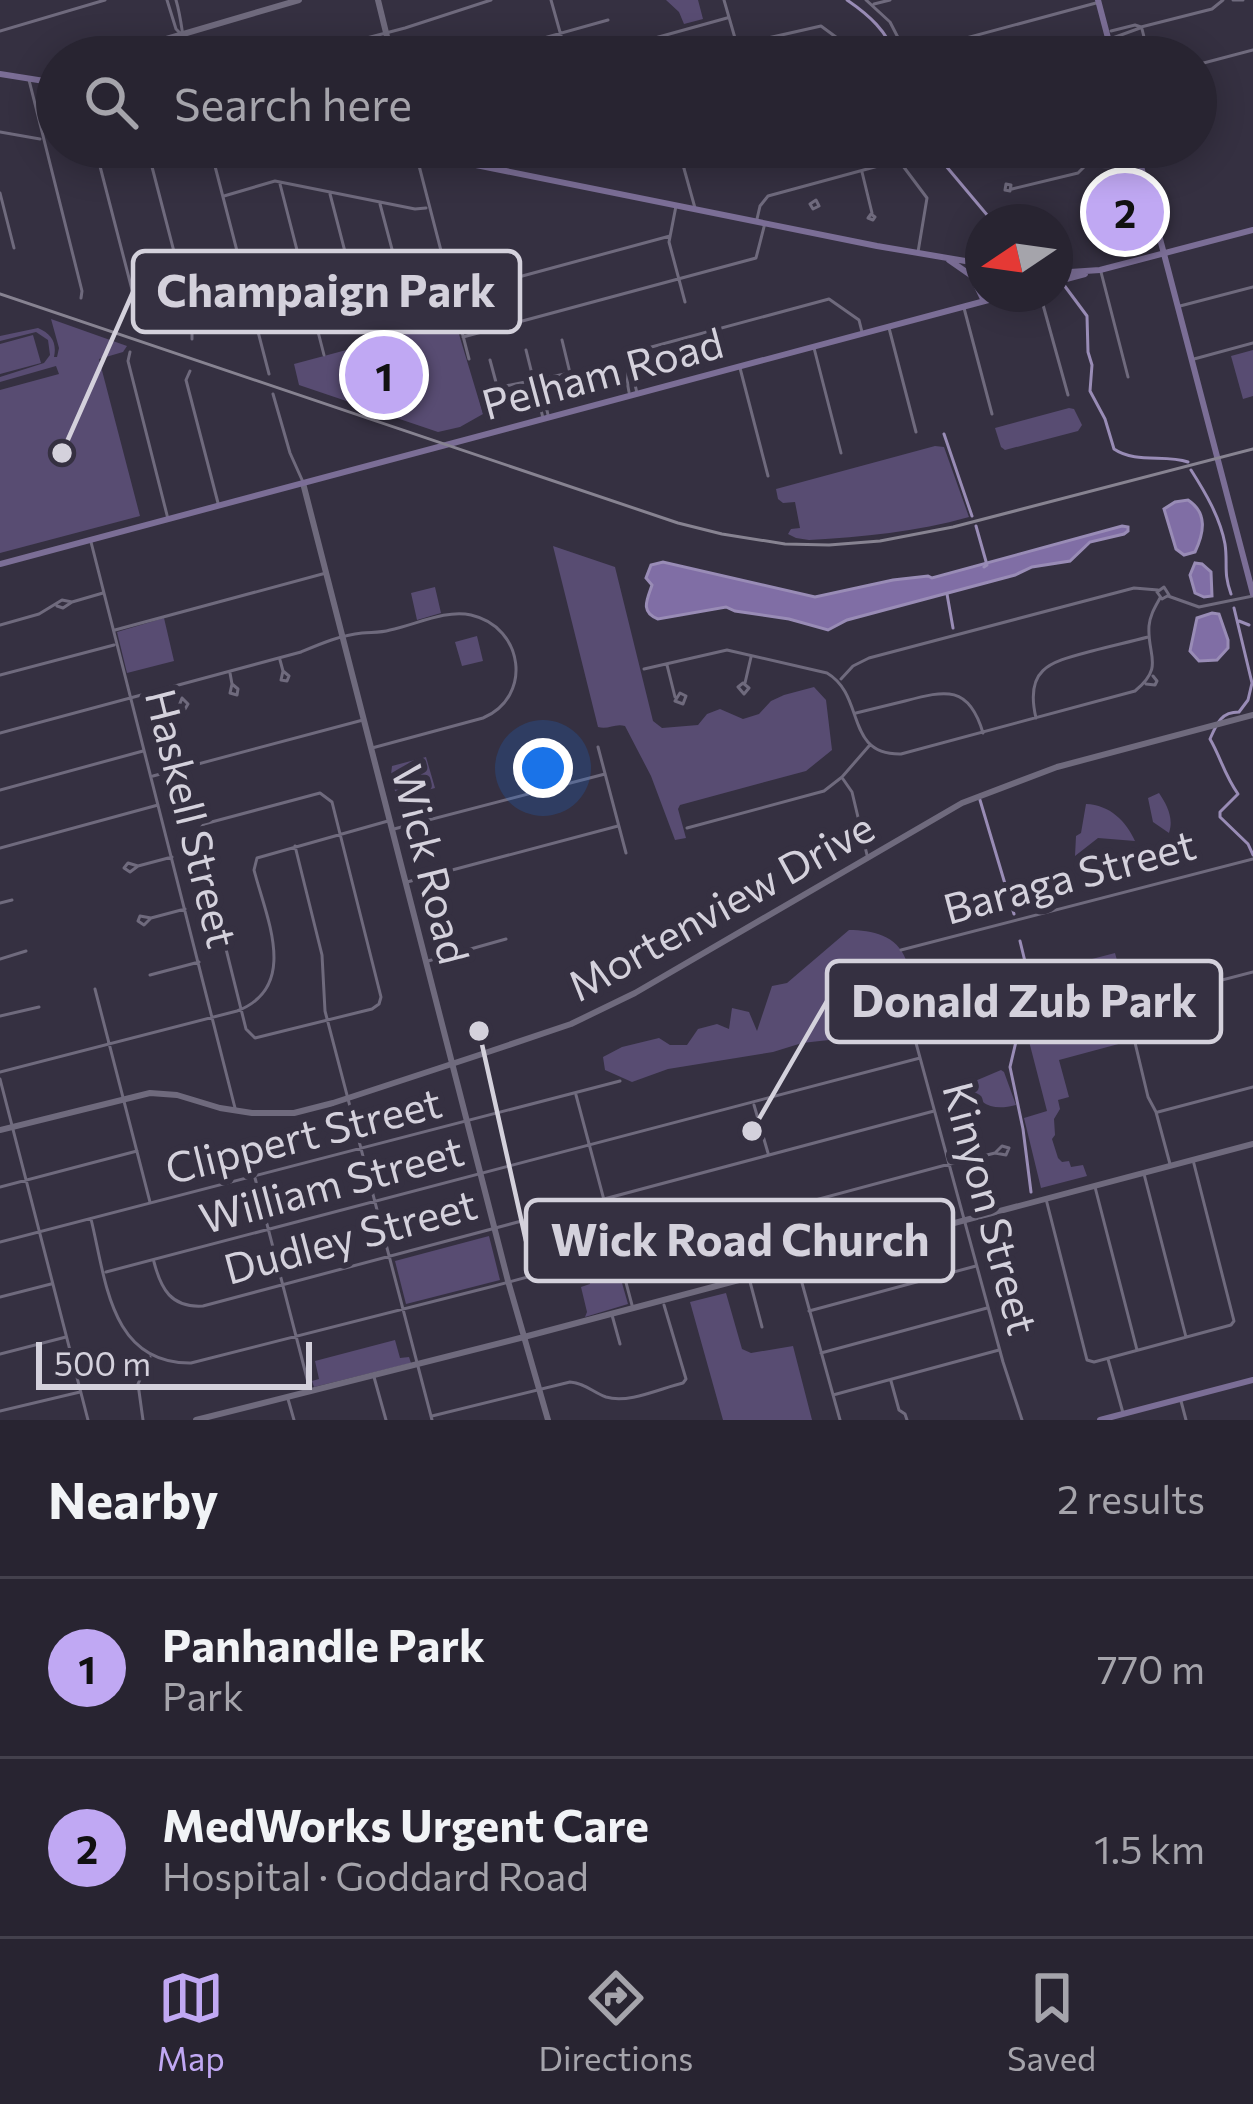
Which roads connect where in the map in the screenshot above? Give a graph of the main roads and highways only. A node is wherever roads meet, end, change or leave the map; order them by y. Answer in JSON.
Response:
{"nodes":[{"id":1,"x":1098,"y":2,"type":"edge"},
{"id":2,"x":1107,"y":36,"type":"edge"},
{"id":3,"x":0,"y":74,"type":"edge"},
{"id":4,"x":36,"y":80,"type":"edge"},
{"id":5,"x":493,"y":168,"type":"edge"},
{"id":6,"x":1142,"y":168,"type":"edge"},
{"id":7,"x":1253,"y":230,"type":"edge"},
{"id":8,"x":1164,"y":253,"type":"junction"},
{"id":9,"x":946,"y":258,"type":"junction"},
{"id":10,"x":965,"y":261,"type":"edge"},
{"id":11,"x":965,"y":270,"type":"edge"},
{"id":12,"x":1073,"y":275,"type":"edge"},
{"id":13,"x":965,"y":306,"type":"edge"},
{"id":14,"x":0,"y":564,"type":"edge"},
{"id":15,"x":1253,"y":595,"type":"edge"},
{"id":16,"x":1253,"y":1380,"type":"edge"},
{"id":17,"x":1100,"y":1420,"type":"edge"}],
"edges":[{"from":1,"to":2,"type":"main road"},
{"from":3,"to":4,"type":"main road"},
{"from":5,"to":9,"type":"main road"},
{"from":6,"to":8,"type":"main road"},
{"from":7,"to":8,"type":"main road"},
{"from":8,"to":12,"type":"main road"},
{"from":8,"to":15,"type":"main road"},
{"from":9,"to":10,"type":"main road"},
{"from":9,"to":11,"type":"main road"},
{"from":13,"to":14,"type":"main road","name":"Pelham Road"},
{"from":16,"to":17,"type":"main road"}]}
